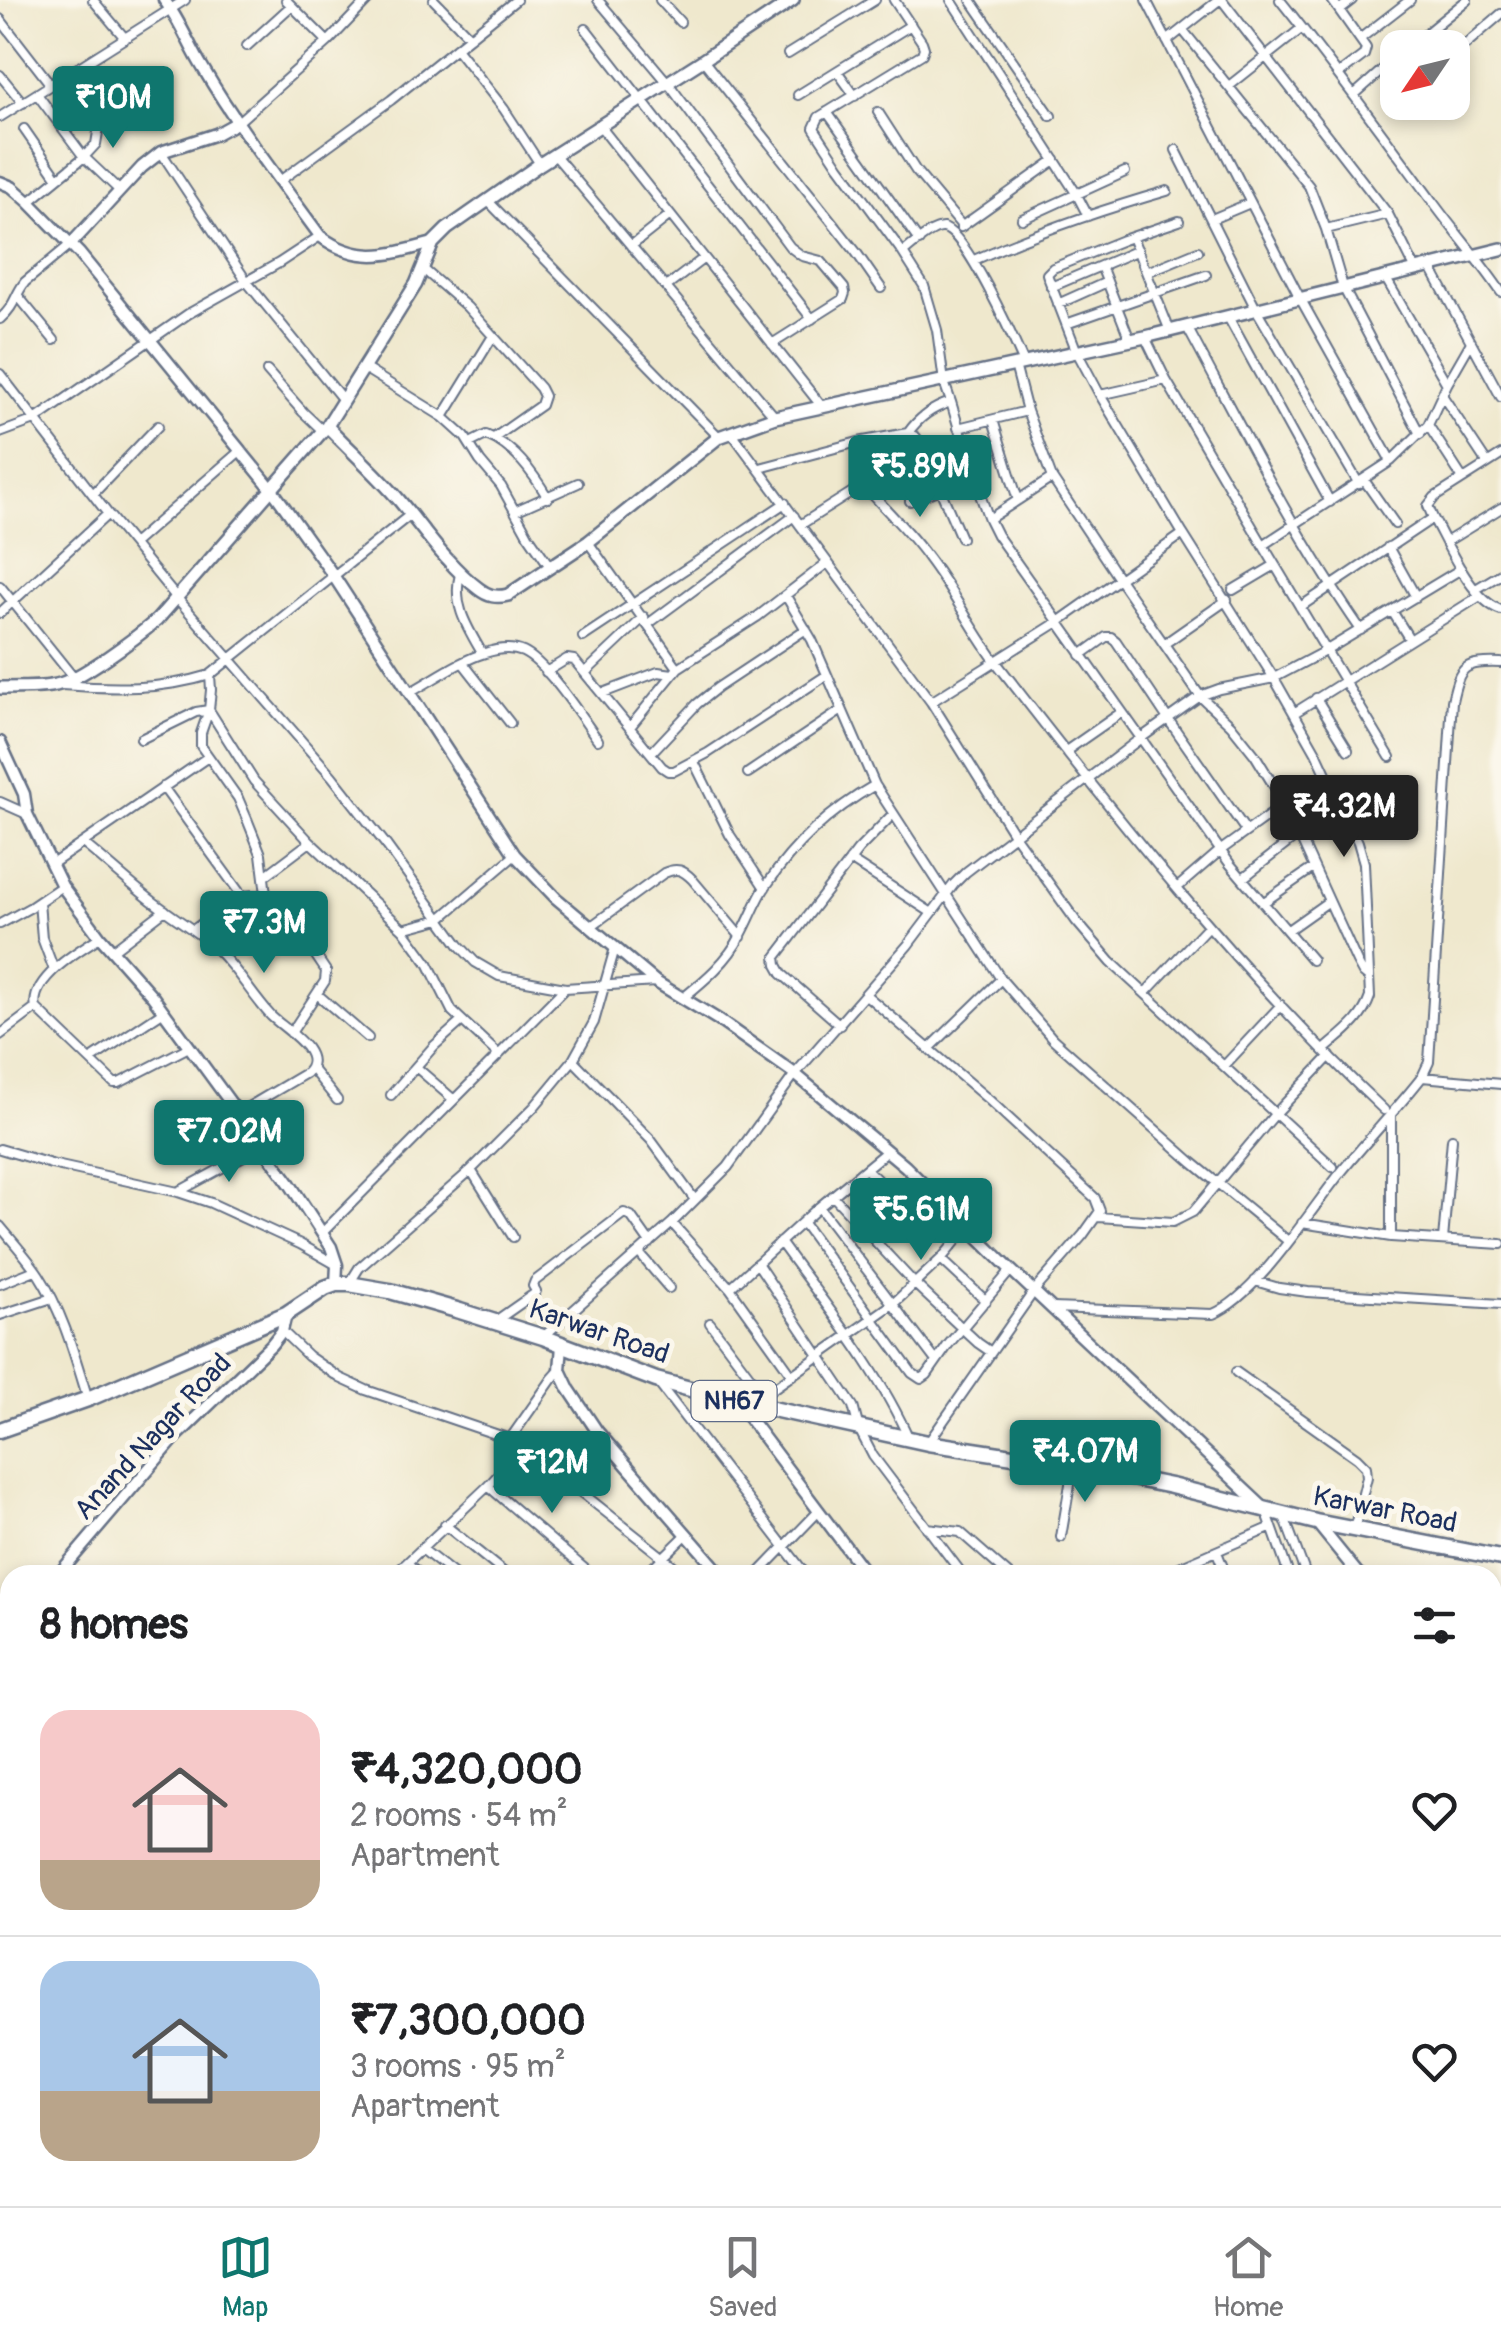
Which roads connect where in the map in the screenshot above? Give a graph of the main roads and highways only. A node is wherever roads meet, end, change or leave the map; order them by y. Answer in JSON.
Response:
{"nodes":[{"id":1,"x":787,"y":2,"type":"edge"},
{"id":2,"x":1501,"y":249,"type":"edge"},
{"id":3,"x":325,"y":429,"type":"junction"},
{"id":4,"x":0,"y":688,"type":"edge"},
{"id":5,"x":0,"y":1430,"type":"edge"},
{"id":6,"x":1501,"y":1558,"type":"edge"}],
"edges":[{"from":1,"to":3,"type":"main road"},
{"from":2,"to":3,"type":"main road"},
{"from":3,"to":4,"type":"main road"},
{"from":5,"to":6,"type":"highway","name":"Karwar Road","number":"NH67"}]}
